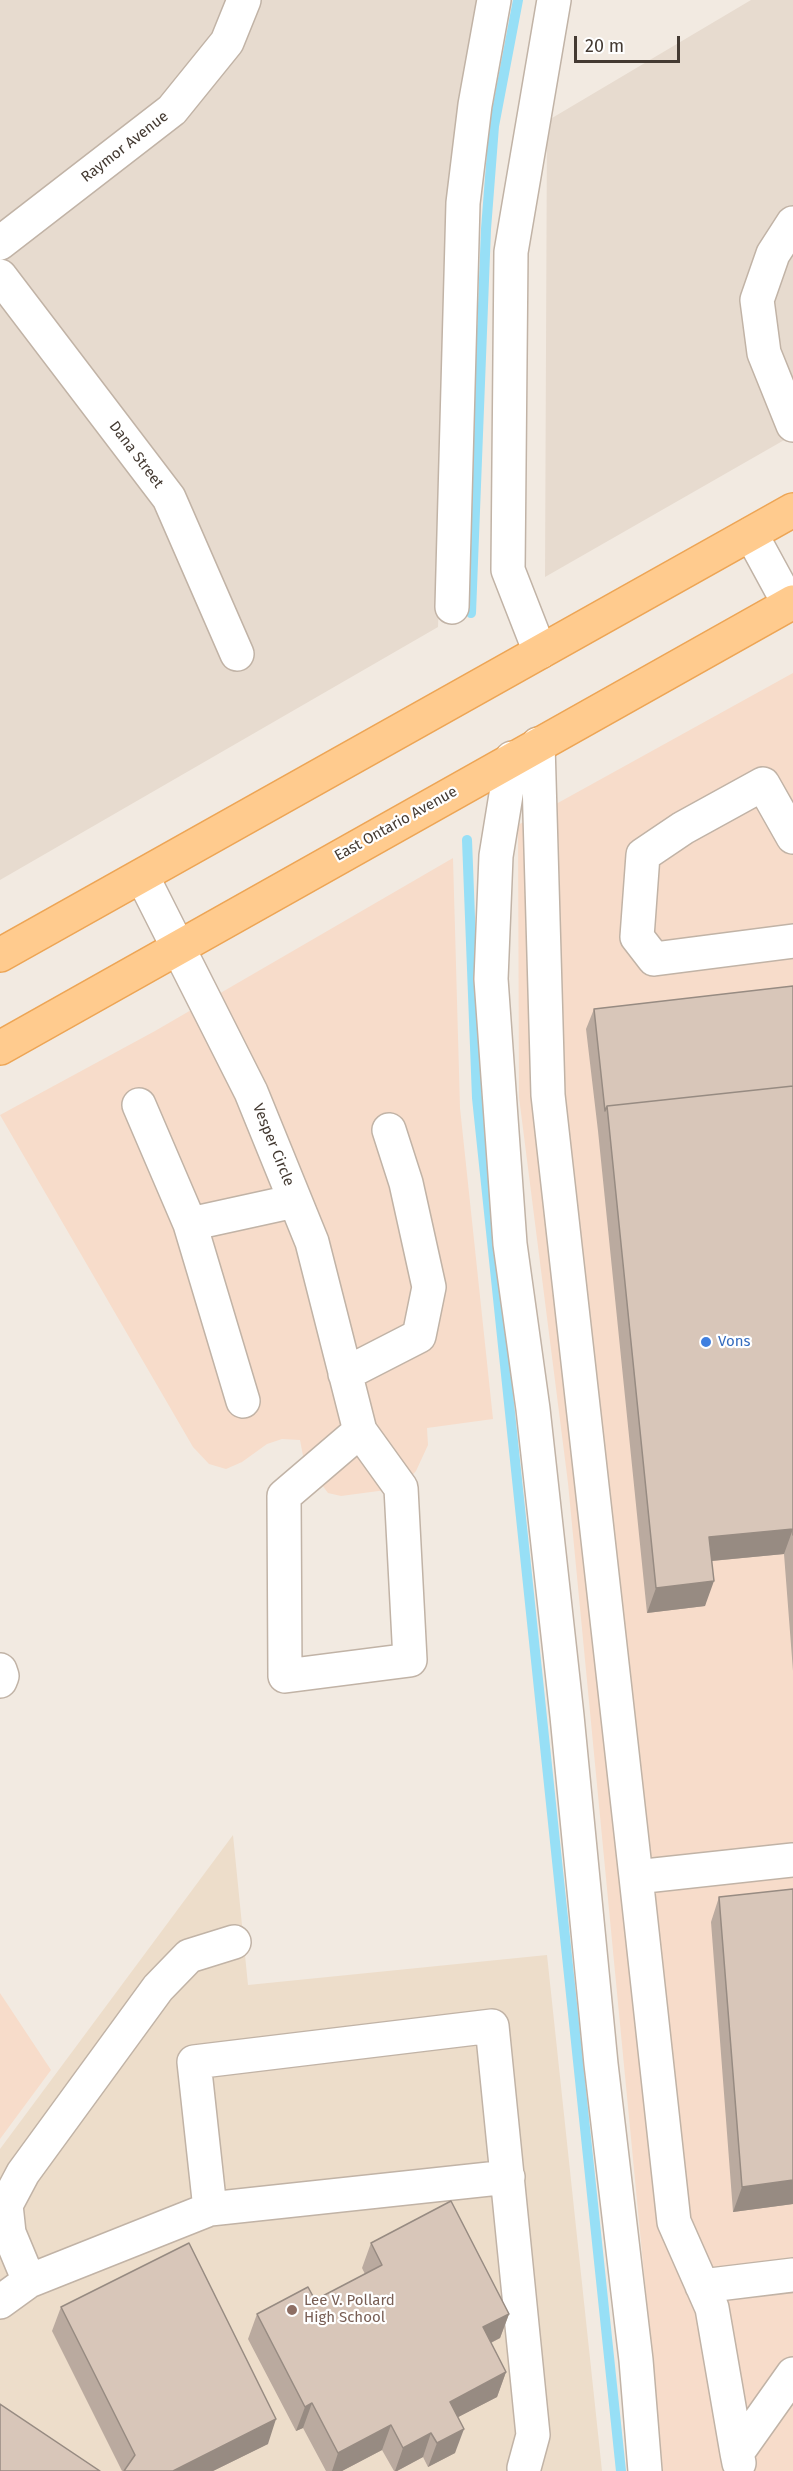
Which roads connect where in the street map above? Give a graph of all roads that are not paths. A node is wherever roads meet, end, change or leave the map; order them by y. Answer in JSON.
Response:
{"nodes":[{"id":1,"x":244,"y":0,"type":"edge"},
{"id":2,"x":494,"y":0,"type":"edge"},
{"id":3,"x":554,"y":0,"type":"edge"},
{"id":4,"x":793,"y":223,"type":"edge"},
{"id":5,"x":0,"y":243,"type":"edge"},
{"id":6,"x":0,"y":276,"type":"edge"},
{"id":7,"x":793,"y":425,"type":"edge"},
{"id":8,"x":793,"y":510,"type":"edge"},
{"id":9,"x":751,"y":534,"type":"junction"},
{"id":10,"x":452,"y":607,"type":"dead end"},
{"id":11,"x":792,"y":610,"type":"edge"},
{"id":12,"x":540,"y":652,"type":"junction"},
{"id":13,"x":237,"y":654,"type":"dead end"},
{"id":14,"x":525,"y":751,"type":"junction"},
{"id":15,"x":793,"y":837,"type":"edge"},
{"id":16,"x":142,"y":876,"type":"junction"},
{"id":17,"x":793,"y":940,"type":"edge"},
{"id":18,"x":179,"y":947,"type":"junction"},
{"id":19,"x":0,"y":955,"type":"edge"},
{"id":20,"x":0,"y":1048,"type":"edge"},
{"id":21,"x":139,"y":1105,"type":"dead end"},
{"id":22,"x":389,"y":1130,"type":"dead end"},
{"id":23,"x":295,"y":1201,"type":"junction"},
{"id":24,"x":190,"y":1224,"type":"junction"},
{"id":25,"x":345,"y":1374,"type":"junction"},
{"id":26,"x":243,"y":1401,"type":"dead end"},
{"id":27,"x":360,"y":1431,"type":"junction"},
{"id":28,"x":0,"y":1670,"type":"edge"},
{"id":29,"x":0,"y":1680,"type":"edge"},
{"id":30,"x":793,"y":1860,"type":"edge"},
{"id":31,"x":636,"y":1877,"type":"junction"},
{"id":32,"x":234,"y":1942,"type":"dead end"},
{"id":33,"x":508,"y":2177,"type":"junction"},
{"id":34,"x":210,"y":2209,"type":"junction"},
{"id":35,"x":793,"y":2275,"type":"edge"},
{"id":36,"x":29,"y":2281,"type":"junction"},
{"id":37,"x":702,"y":2286,"type":"junction"},
{"id":38,"x":0,"y":2302,"type":"edge"},
{"id":39,"x":793,"y":2374,"type":"edge"},
{"id":40,"x":739,"y":2462,"type":"edge"},
{"id":41,"x":524,"y":2468,"type":"dead end"},
{"id":42,"x":645,"y":2471,"type":"edge"}],
"edges":[{"from":1,"to":5,"type":"street","name":"Raymor Avenue"},
{"from":2,"to":10,"type":"street"},
{"from":3,"to":12,"type":"street"},
{"from":4,"to":7,"type":"street"},
{"from":6,"to":13,"type":"street","name":"Dana Street"},
{"from":8,"to":9,"type":"main road"},
{"from":9,"to":11,"type":"street"},
{"from":9,"to":12,"type":"main road"},
{"from":11,"to":14,"type":"main road","name":"East Ontario Avenue"},
{"from":12,"to":16,"type":"main road"},
{"from":14,"to":18,"type":"main road","name":"East Ontario Avenue"},
{"from":14,"to":31,"type":"street"},
{"from":14,"to":42,"type":"street"},
{"from":15,"to":17,"type":"street"},
{"from":16,"to":18,"type":"street","name":"Vesper Circle"},
{"from":16,"to":19,"type":"main road"},
{"from":18,"to":20,"type":"main road","name":"East Ontario Avenue"},
{"from":18,"to":23,"type":"street","name":"Vesper Circle"},
{"from":21,"to":24,"type":"street"},
{"from":22,"to":25,"type":"street"},
{"from":23,"to":24,"type":"street"},
{"from":23,"to":25,"type":"street","name":"Vesper Circle"},
{"from":24,"to":26,"type":"street"},
{"from":25,"to":27,"type":"street","name":"Vesper Circle"},
{"from":27,"to":27,"type":"street"},
{"from":28,"to":29,"type":"street"},
{"from":30,"to":31,"type":"street"},
{"from":31,"to":37,"type":"street"},
{"from":32,"to":36,"type":"street"},
{"from":33,"to":34,"type":"street"},
{"from":33,"to":34,"type":"street"},
{"from":33,"to":41,"type":"street"},
{"from":34,"to":36,"type":"street"},
{"from":35,"to":37,"type":"street"},
{"from":36,"to":38,"type":"street"},
{"from":37,"to":40,"type":"street"},
{"from":39,"to":40,"type":"street"}]}
